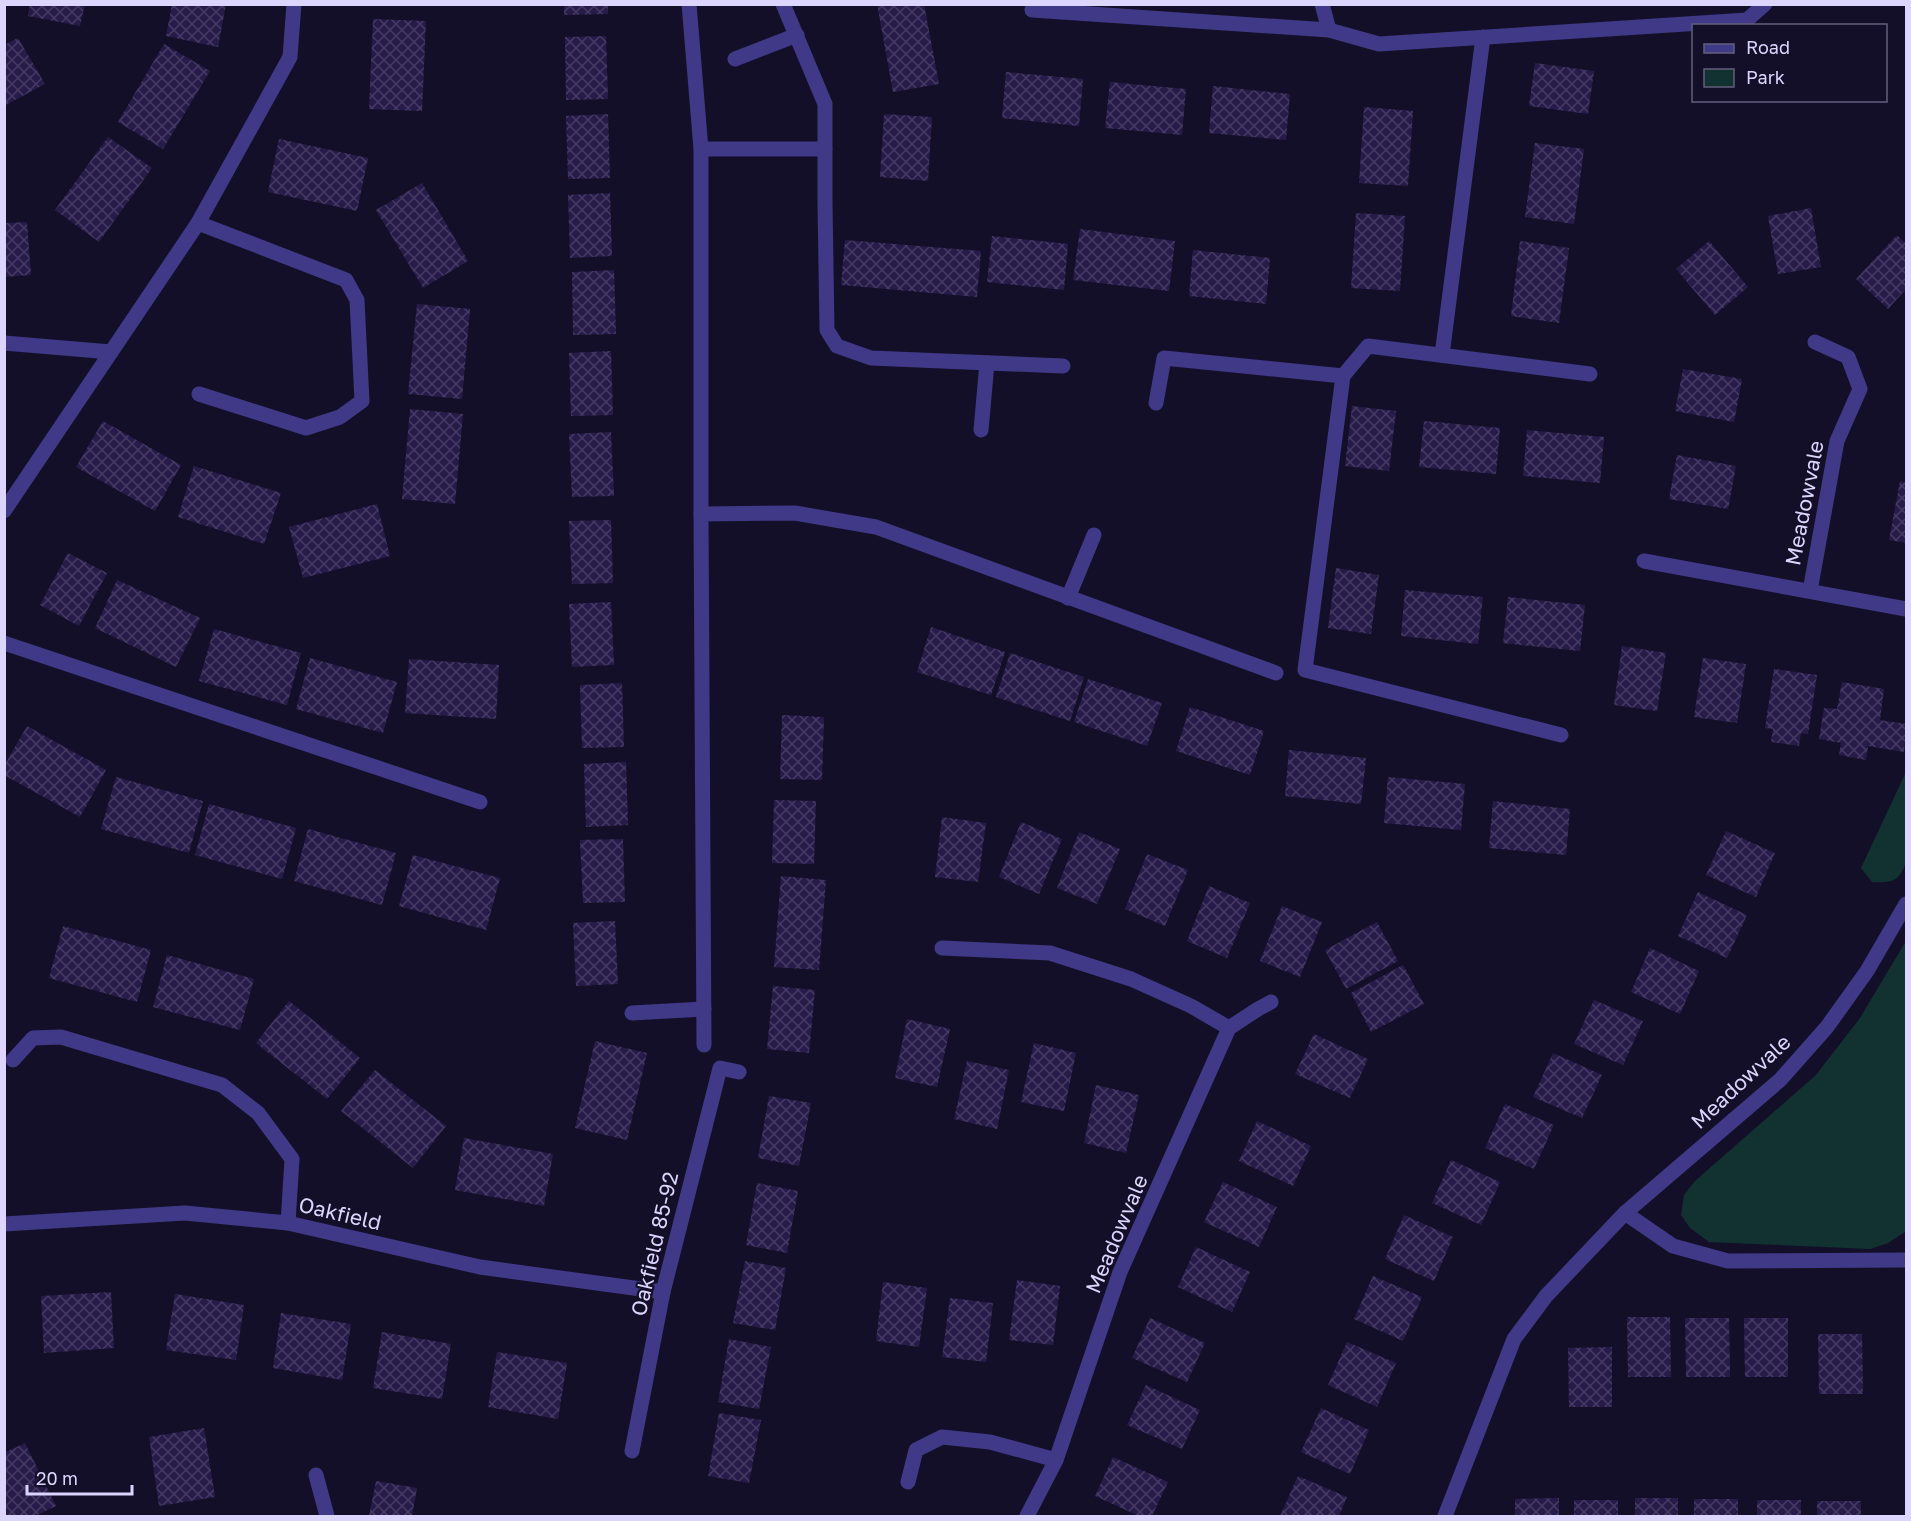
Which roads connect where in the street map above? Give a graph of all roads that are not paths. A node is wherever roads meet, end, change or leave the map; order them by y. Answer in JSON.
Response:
{"nodes":[{"id":1,"x":294,"y":4,"type":"edge"},
{"id":2,"x":689,"y":4,"type":"edge"},
{"id":3,"x":783,"y":4,"type":"edge"},
{"id":4,"x":1322,"y":4,"type":"edge"},
{"id":5,"x":1765,"y":4,"type":"edge"},
{"id":6,"x":1032,"y":10,"type":"dead end"},
{"id":7,"x":1329,"y":30,"type":"junction"},
{"id":8,"x":797,"y":35,"type":"junction"},
{"id":9,"x":1483,"y":37,"type":"junction"},
{"id":10,"x":735,"y":58,"type":"dead end"},
{"id":11,"x":825,"y":148,"type":"junction"},
{"id":12,"x":701,"y":149,"type":"junction"},
{"id":13,"x":198,"y":223,"type":"junction"},
{"id":14,"x":1815,"y":342,"type":"dead end"},
{"id":15,"x":4,"y":343,"type":"edge"},
{"id":16,"x":111,"y":352,"type":"junction"},
{"id":17,"x":1442,"y":355,"type":"junction"},
{"id":18,"x":987,"y":363,"type":"junction"},
{"id":19,"x":1063,"y":366,"type":"dead end"},
{"id":20,"x":1590,"y":374,"type":"dead end"},
{"id":21,"x":1343,"y":376,"type":"junction"},
{"id":22,"x":199,"y":394,"type":"dead end"},
{"id":23,"x":1156,"y":403,"type":"dead end"},
{"id":24,"x":981,"y":430,"type":"dead end"},
{"id":25,"x":4,"y":511,"type":"edge"},
{"id":26,"x":701,"y":514,"type":"junction"},
{"id":27,"x":1094,"y":535,"type":"dead end"},
{"id":28,"x":1644,"y":561,"type":"dead end"},
{"id":29,"x":1810,"y":591,"type":"junction"},
{"id":30,"x":1068,"y":598,"type":"junction"},
{"id":31,"x":1906,"y":609,"type":"edge"},
{"id":32,"x":4,"y":644,"type":"edge"},
{"id":33,"x":1276,"y":673,"type":"dead end"},
{"id":34,"x":1561,"y":735,"type":"dead end"},
{"id":35,"x":480,"y":802,"type":"dead end"},
{"id":36,"x":1906,"y":904,"type":"edge"},
{"id":37,"x":942,"y":948,"type":"dead end"},
{"id":38,"x":1271,"y":1002,"type":"dead end"},
{"id":39,"x":704,"y":1009,"type":"junction"},
{"id":40,"x":632,"y":1014,"type":"dead end"},
{"id":41,"x":1229,"y":1028,"type":"junction"},
{"id":42,"x":704,"y":1045,"type":"dead end"},
{"id":43,"x":13,"y":1060,"type":"dead end"},
{"id":44,"x":739,"y":1072,"type":"dead end"},
{"id":45,"x":1625,"y":1213,"type":"junction"},
{"id":46,"x":288,"y":1223,"type":"junction"},
{"id":47,"x":4,"y":1224,"type":"edge"},
{"id":48,"x":1906,"y":1260,"type":"edge"},
{"id":49,"x":663,"y":1292,"type":"junction"},
{"id":50,"x":632,"y":1451,"type":"dead end"},
{"id":51,"x":1056,"y":1460,"type":"junction"},
{"id":52,"x":316,"y":1475,"type":"dead end"},
{"id":53,"x":908,"y":1482,"type":"dead end"},
{"id":54,"x":327,"y":1516,"type":"edge"},
{"id":55,"x":1028,"y":1516,"type":"edge"},
{"id":56,"x":1445,"y":1516,"type":"edge"}],
"edges":[{"from":1,"to":13,"type":"street"},
{"from":2,"to":12,"type":"street"},
{"from":3,"to":8,"type":"street"},
{"from":4,"to":7,"type":"street"},
{"from":5,"to":9,"type":"street"},
{"from":6,"to":7,"type":"street"},
{"from":7,"to":9,"type":"street"},
{"from":8,"to":10,"type":"street"},
{"from":8,"to":11,"type":"street"},
{"from":9,"to":17,"type":"street"},
{"from":11,"to":12,"type":"street"},
{"from":11,"to":18,"type":"street"},
{"from":12,"to":26,"type":"street"},
{"from":13,"to":16,"type":"street"},
{"from":13,"to":22,"type":"street"},
{"from":14,"to":29,"type":"street","name":"Meadowvale"},
{"from":15,"to":16,"type":"street"},
{"from":16,"to":25,"type":"street"},
{"from":17,"to":20,"type":"street"},
{"from":17,"to":21,"type":"street"},
{"from":18,"to":19,"type":"street"},
{"from":18,"to":24,"type":"street"},
{"from":21,"to":23,"type":"street"},
{"from":21,"to":34,"type":"street"},
{"from":26,"to":30,"type":"street"},
{"from":26,"to":39,"type":"street"},
{"from":27,"to":30,"type":"street"},
{"from":28,"to":29,"type":"street","name":"Meadowvale"},
{"from":29,"to":31,"type":"street","name":"Meadowvale"},
{"from":30,"to":33,"type":"street"},
{"from":32,"to":35,"type":"street"},
{"from":36,"to":45,"type":"street","name":"Meadowvale"},
{"from":37,"to":41,"type":"street"},
{"from":38,"to":41,"type":"street"},
{"from":39,"to":40,"type":"street"},
{"from":39,"to":42,"type":"street"},
{"from":41,"to":51,"type":"street","name":"Meadowvale"},
{"from":43,"to":46,"type":"street"},
{"from":44,"to":49,"type":"street","name":"Oakfield 85-92"},
{"from":45,"to":48,"type":"street"},
{"from":45,"to":56,"type":"street","name":"Meadowvale"},
{"from":46,"to":47,"type":"street","name":"Oakfield"},
{"from":46,"to":49,"type":"street","name":"Oakfield"},
{"from":49,"to":50,"type":"street","name":"Oakfield 85-92"},
{"from":51,"to":53,"type":"street"},
{"from":51,"to":55,"type":"street","name":"Meadowvale"},
{"from":52,"to":54,"type":"street"}]}
